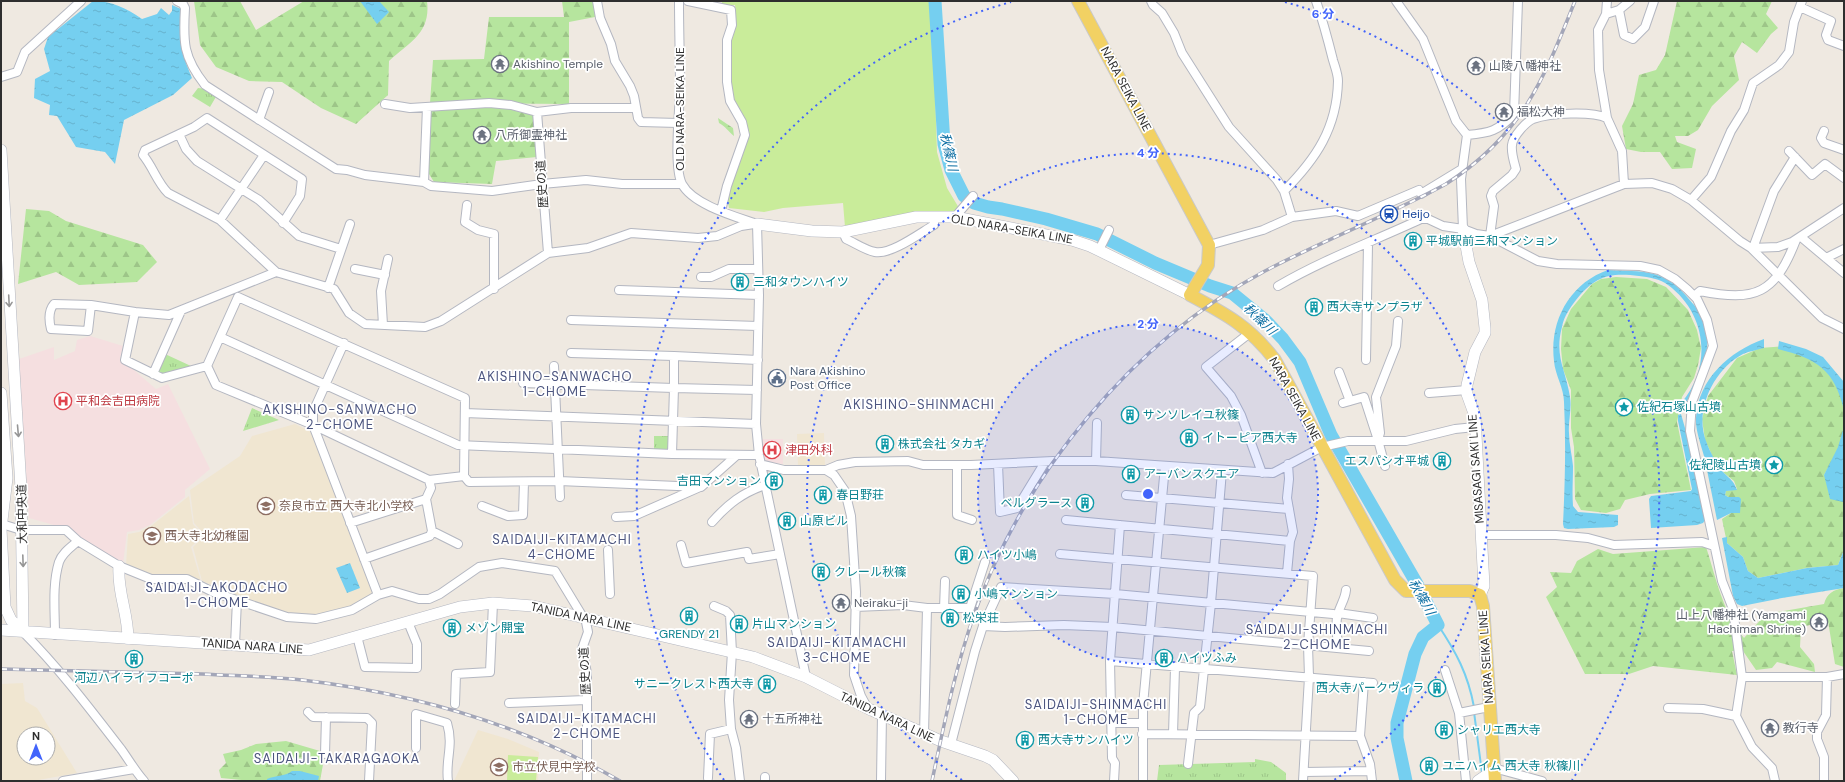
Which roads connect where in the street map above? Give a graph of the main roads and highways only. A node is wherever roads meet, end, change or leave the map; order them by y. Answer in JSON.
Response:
{"nodes":[{"id":1,"x":1078,"y":1,"type":"edge"},
{"id":2,"x":1,"y":150,"type":"edge"},
{"id":3,"x":757,"y":224,"type":"road end"},
{"id":4,"x":1463,"y":229,"type":"road end"},
{"id":5,"x":1191,"y":292,"type":"junction"},
{"id":6,"x":1,"y":393,"type":"edge"},
{"id":7,"x":119,"y":566,"type":"road end"},
{"id":8,"x":1480,"y":595,"type":"junction"},
{"id":9,"x":1,"y":630,"type":"edge"},
{"id":10,"x":23,"y":632,"type":"junction"},
{"id":11,"x":128,"y":639,"type":"junction"},
{"id":12,"x":1493,"y":774,"type":"edge"},
{"id":13,"x":1013,"y":781,"type":"edge"},
{"id":14,"x":1478,"y":781,"type":"edge"}],
"edges":[{"from":1,"to":5,"type":"main road","name":"NARA SEIKA LINE"},
{"from":2,"to":10,"type":"main road","name":"大和中央道","one_way":true},
{"from":3,"to":5,"type":"main road","name":"OLD NARA-SEIKA LINE"},
{"from":4,"to":8,"type":"main road","name":"MISASAGI SAKI LINE"},
{"from":5,"to":8,"type":"main road","name":"NARA SEIKA LINE"},
{"from":6,"to":10,"type":"main road","name":"大和中央道"},
{"from":7,"to":11,"type":"main road"},
{"from":8,"to":12,"type":"main road","name":"NARA SEIKA LINE"},
{"from":9,"to":10,"type":"main road","name":"TANIDA NARA LINE"},
{"from":10,"to":11,"type":"main road","name":"TANIDA NARA LINE"},
{"from":11,"to":13,"type":"main road","name":"TANIDA NARA LINE"},
{"from":12,"to":14,"type":"main road"}]}
